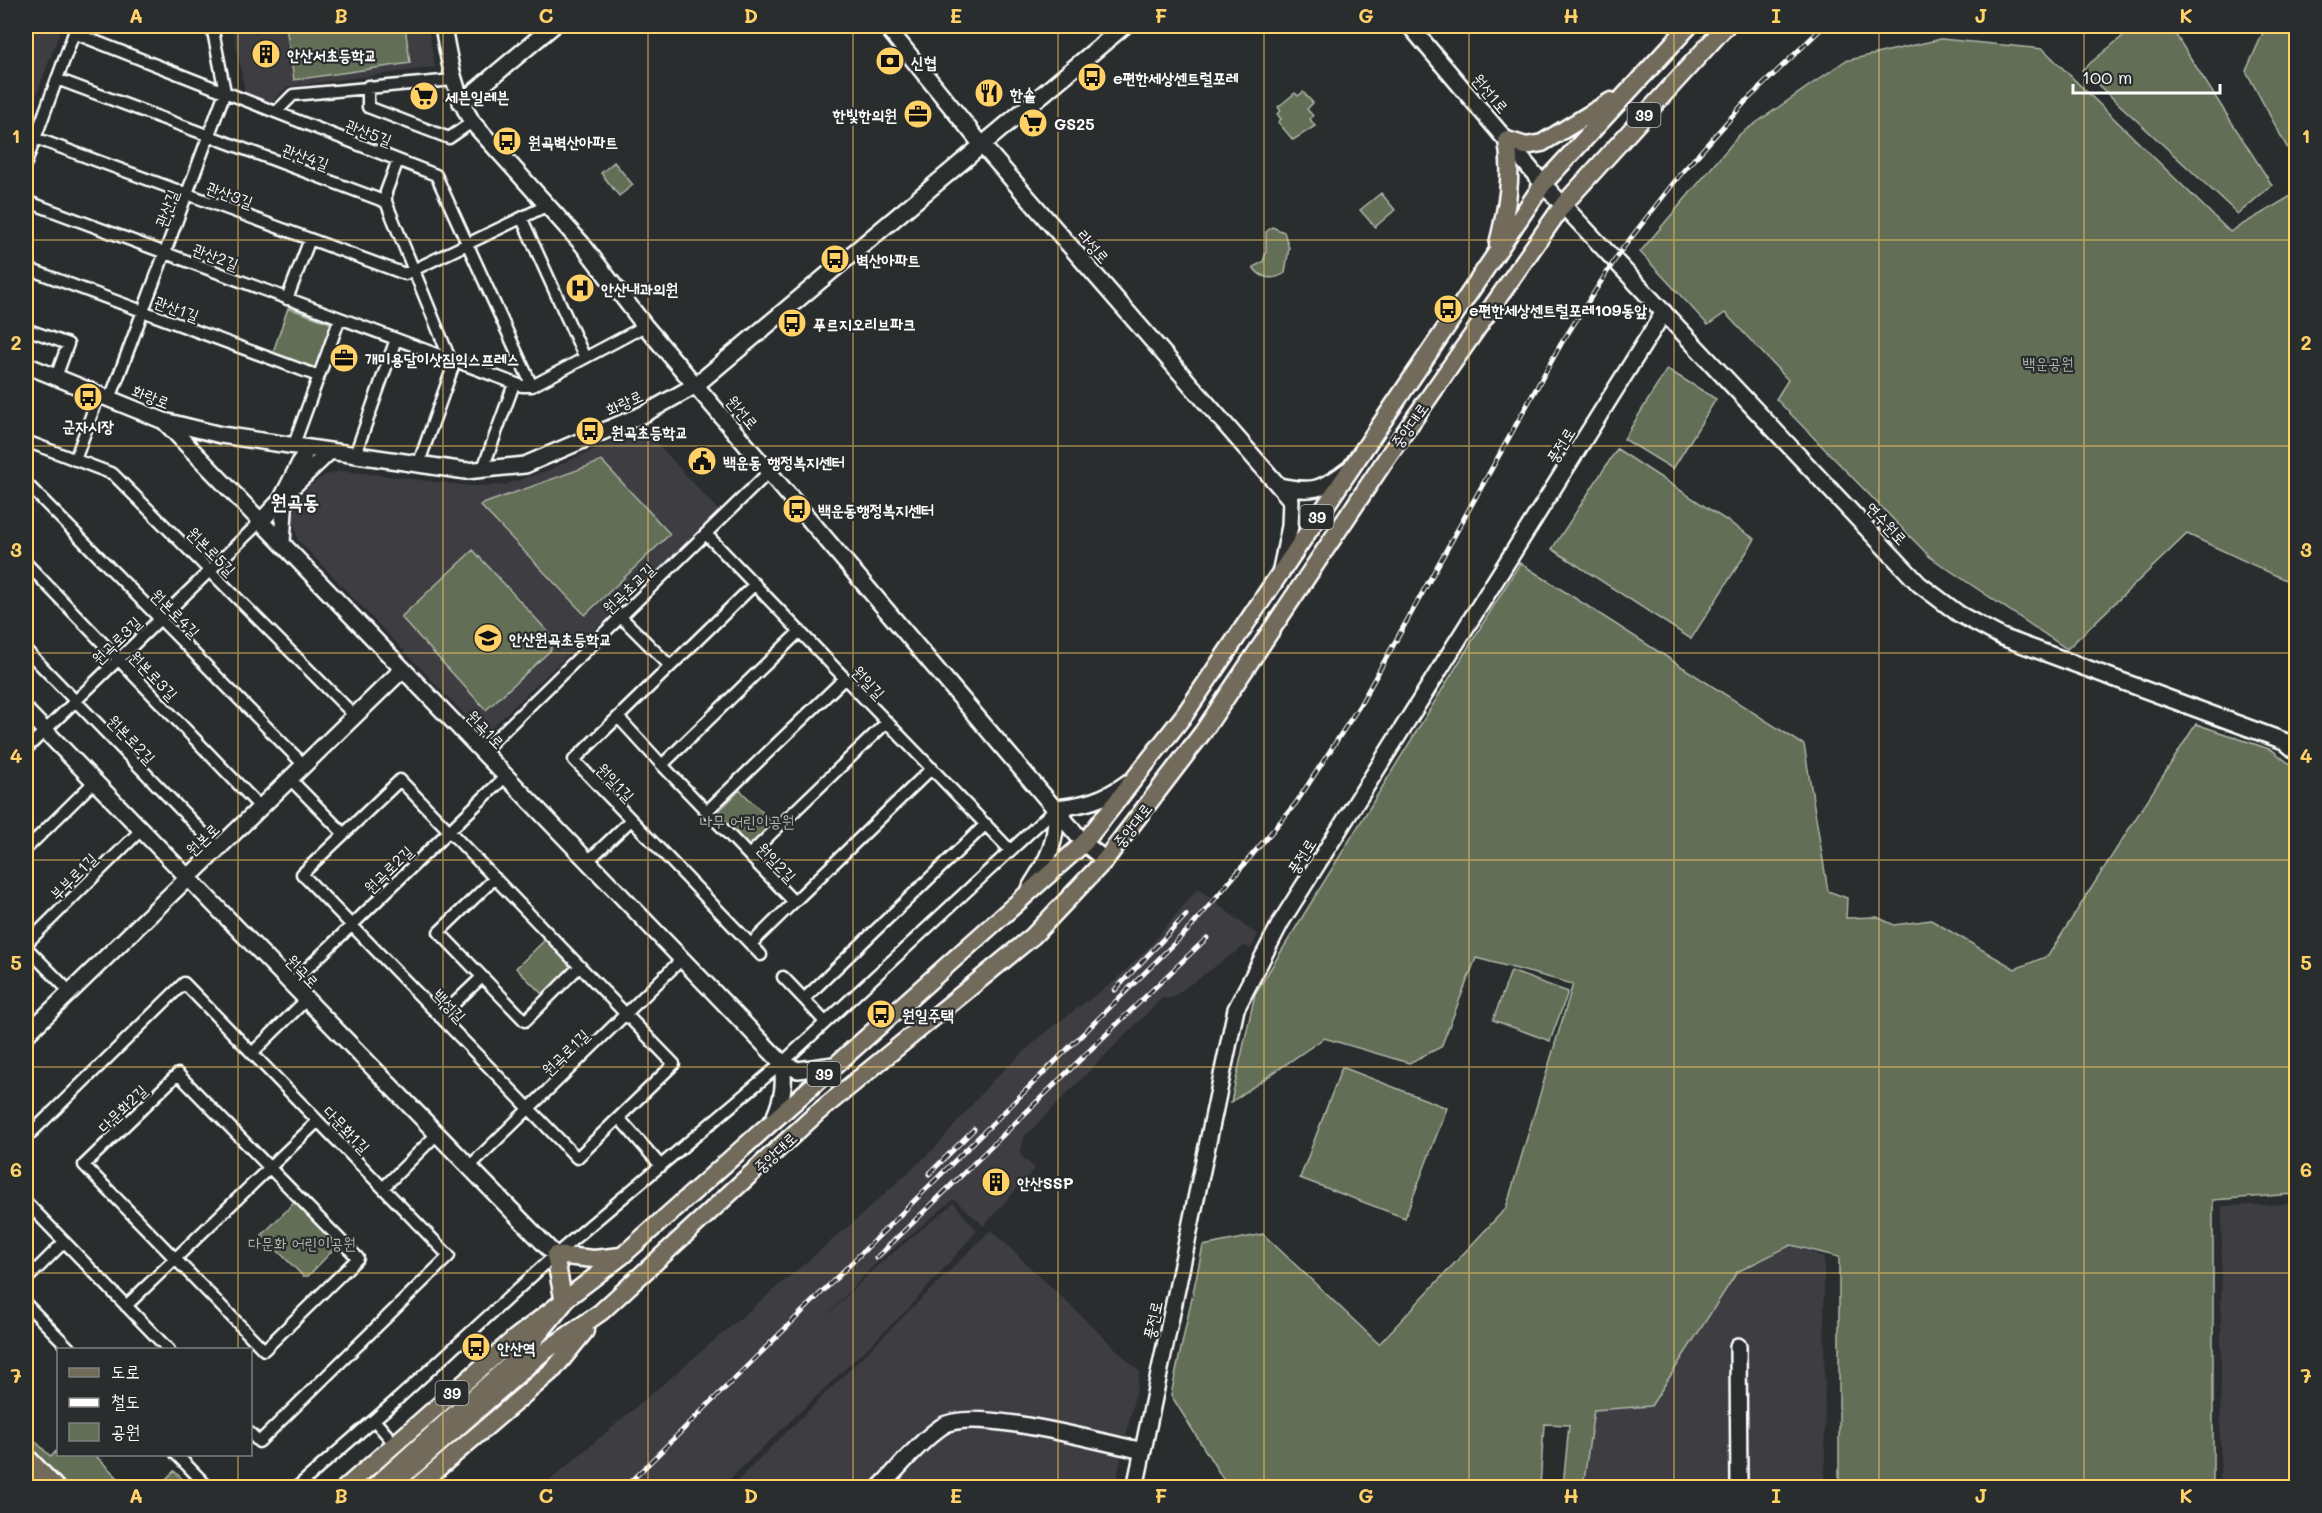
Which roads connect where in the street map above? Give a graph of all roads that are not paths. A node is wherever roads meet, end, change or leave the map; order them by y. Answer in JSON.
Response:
{"nodes":[{"id":1,"x":212,"y":26,"type":"edge"},
{"id":2,"x":443,"y":26,"type":"edge"},
{"id":3,"x":553,"y":26,"type":"edge"},
{"id":4,"x":886,"y":26,"type":"edge"},
{"id":5,"x":1124,"y":26,"type":"edge"},
{"id":6,"x":1410,"y":26,"type":"edge"},
{"id":7,"x":1689,"y":26,"type":"edge"},
{"id":8,"x":1726,"y":26,"type":"edge"},
{"id":9,"x":57,"y":79,"type":"junction"},
{"id":10,"x":453,"y":80,"type":"junction"},
{"id":11,"x":368,"y":86,"type":"junction"},
{"id":12,"x":1632,"y":87,"type":"junction"},
{"id":13,"x":225,"y":92,"type":"junction"},
{"id":14,"x":461,"y":103,"type":"junction"},
{"id":15,"x":276,"y":112,"type":"junction"},
{"id":16,"x":472,"y":122,"type":"junction"},
{"id":17,"x":209,"y":136,"type":"junction"},
{"id":18,"x":35,"y":138,"type":"junction"},
{"id":19,"x":1507,"y":140,"type":"junction"},
{"id":20,"x":982,"y":145,"type":"junction"},
{"id":21,"x":398,"y":160,"type":"junction"},
{"id":22,"x":26,"y":163,"type":"edge"},
{"id":23,"x":1543,"y":184,"type":"junction"},
{"id":24,"x":187,"y":194,"type":"junction"},
{"id":25,"x":26,"y":201,"type":"edge"},
{"id":26,"x":386,"y":202,"type":"junction"},
{"id":27,"x":548,"y":205,"type":"junction"},
{"id":28,"x":1563,"y":205,"type":"junction"},
{"id":29,"x":522,"y":219,"type":"junction"},
{"id":30,"x":310,"y":239,"type":"junction"},
{"id":31,"x":468,"y":244,"type":"junction"},
{"id":32,"x":165,"y":253,"type":"junction"},
{"id":33,"x":1495,"y":255,"type":"junction"},
{"id":34,"x":26,"y":268,"type":"edge"},
{"id":35,"x":414,"y":271,"type":"junction"},
{"id":36,"x":287,"y":298,"type":"junction"},
{"id":37,"x":143,"y":311,"type":"junction"},
{"id":38,"x":1664,"y":312,"type":"junction"},
{"id":39,"x":340,"y":318,"type":"junction"},
{"id":40,"x":645,"y":326,"type":"junction"},
{"id":41,"x":26,"y":329,"type":"edge"},
{"id":42,"x":396,"y":339,"type":"junction"},
{"id":43,"x":585,"y":358,"type":"junction"},
{"id":44,"x":452,"y":360,"type":"junction"},
{"id":45,"x":26,"y":365,"type":"edge"},
{"id":46,"x":318,"y":376,"type":"junction"},
{"id":47,"x":56,"y":377,"type":"junction"},
{"id":48,"x":514,"y":384,"type":"junction"},
{"id":49,"x":696,"y":385,"type":"junction"},
{"id":50,"x":532,"y":386,"type":"junction"},
{"id":51,"x":105,"y":397,"type":"junction"},
{"id":52,"x":164,"y":421,"type":"junction"},
{"id":53,"x":26,"y":441,"type":"edge"},
{"id":54,"x":300,"y":448,"type":"junction"},
{"id":55,"x":329,"y":452,"type":"junction"},
{"id":56,"x":355,"y":455,"type":"junction"},
{"id":57,"x":75,"y":460,"type":"junction"},
{"id":58,"x":418,"y":465,"type":"junction"},
{"id":59,"x":1352,"y":466,"type":"junction"},
{"id":60,"x":482,"y":471,"type":"junction"},
{"id":61,"x":769,"y":472,"type":"junction"},
{"id":62,"x":26,"y":483,"type":"edge"},
{"id":63,"x":1279,"y":486,"type":"junction"},
{"id":64,"x":285,"y":494,"type":"junction"},
{"id":65,"x":261,"y":521,"type":"junction"},
{"id":66,"x":706,"y":534,"type":"junction"},
{"id":67,"x":282,"y":543,"type":"junction"},
{"id":68,"x":26,"y":563,"type":"edge"},
{"id":69,"x":1281,"y":569,"type":"junction"},
{"id":70,"x":210,"y":570,"type":"junction"},
{"id":71,"x":755,"y":584,"type":"junction"},
{"id":72,"x":620,"y":616,"type":"junction"},
{"id":73,"x":160,"y":619,"type":"junction"},
{"id":74,"x":800,"y":631,"type":"junction"},
{"id":75,"x":26,"y":650,"type":"edge"},
{"id":76,"x":118,"y":660,"type":"junction"},
{"id":77,"x":670,"y":666,"type":"junction"},
{"id":78,"x":403,"y":669,"type":"junction"},
{"id":79,"x":844,"y":678,"type":"junction"},
{"id":80,"x":75,"y":702,"type":"junction"},
{"id":81,"x":26,"y":711,"type":"edge"},
{"id":82,"x":355,"y":716,"type":"junction"},
{"id":83,"x":618,"y":717,"type":"junction"},
{"id":84,"x":887,"y":722,"type":"junction"},
{"id":85,"x":45,"y":731,"type":"junction"},
{"id":86,"x":26,"y":750,"type":"edge"},
{"id":87,"x":2296,"y":751,"type":"edge"},
{"id":88,"x":482,"y":752,"type":"junction"},
{"id":89,"x":304,"y":765,"type":"junction"},
{"id":90,"x":662,"y":765,"type":"junction"},
{"id":91,"x":932,"y":768,"type":"junction"},
{"id":92,"x":1137,"y":775,"type":"junction"},
{"id":93,"x":506,"y":776,"type":"junction"},
{"id":94,"x":290,"y":779,"type":"junction"},
{"id":95,"x":94,"y":782,"type":"junction"},
{"id":96,"x":261,"y":808,"type":"junction"},
{"id":97,"x":1056,"y":808,"type":"junction"},
{"id":98,"x":707,"y":811,"type":"junction"},
{"id":99,"x":631,"y":820,"type":"junction"},
{"id":100,"x":986,"y":824,"type":"junction"},
{"id":101,"x":141,"y":830,"type":"junction"},
{"id":102,"x":449,"y":831,"type":"junction"},
{"id":103,"x":344,"y":834,"type":"junction"},
{"id":104,"x":1084,"y":843,"type":"junction"},
{"id":105,"x":218,"y":848,"type":"junction"},
{"id":106,"x":26,"y":849,"type":"edge"},
{"id":107,"x":1010,"y":850,"type":"junction"},
{"id":108,"x":749,"y":855,"type":"junction"},
{"id":109,"x":1105,"y":860,"type":"junction"},
{"id":110,"x":588,"y":861,"type":"junction"},
{"id":111,"x":188,"y":878,"type":"junction"},
{"id":112,"x":495,"y":878,"type":"junction"},
{"id":113,"x":1023,"y":899,"type":"junction"},
{"id":114,"x":794,"y":902,"type":"junction"},
{"id":115,"x":352,"y":925,"type":"junction"},
{"id":116,"x":750,"y":944,"type":"junction"},
{"id":117,"x":26,"y":946,"type":"edge"},
{"id":118,"x":761,"y":955,"type":"dead end"},
{"id":119,"x":682,"y":959,"type":"junction"},
{"id":120,"x":580,"y":966,"type":"junction"},
{"id":121,"x":482,"y":977,"type":"junction"},
{"id":122,"x":783,"y":977,"type":"dead end"},
{"id":123,"x":291,"y":984,"type":"junction"},
{"id":124,"x":70,"y":992,"type":"junction"},
{"id":125,"x":804,"y":999,"type":"junction"},
{"id":126,"x":306,"y":1000,"type":"junction"},
{"id":127,"x":626,"y":1014,"type":"junction"},
{"id":128,"x":440,"y":1017,"type":"junction"},
{"id":129,"x":825,"y":1022,"type":"junction"},
{"id":130,"x":26,"y":1035,"type":"edge"},
{"id":131,"x":252,"y":1053,"type":"junction"},
{"id":132,"x":782,"y":1063,"type":"junction"},
{"id":133,"x":834,"y":1065,"type":"junction"},
{"id":134,"x":529,"y":1108,"type":"junction"},
{"id":135,"x":775,"y":1116,"type":"junction"},
{"id":136,"x":618,"y":1118,"type":"junction"},
{"id":137,"x":318,"y":1121,"type":"junction"},
{"id":138,"x":437,"y":1134,"type":"junction"},
{"id":139,"x":26,"y":1138,"type":"edge"},
{"id":140,"x":661,"y":1166,"type":"junction"},
{"id":141,"x":469,"y":1167,"type":"junction"},
{"id":142,"x":270,"y":1168,"type":"junction"},
{"id":143,"x":383,"y":1188,"type":"junction"},
{"id":144,"x":26,"y":1202,"type":"edge"},
{"id":145,"x":64,"y":1242,"type":"junction"},
{"id":146,"x":555,"y":1256,"type":"junction"},
{"id":147,"x":622,"y":1256,"type":"junction"},
{"id":148,"x":175,"y":1259,"type":"junction"},
{"id":149,"x":26,"y":1280,"type":"edge"},
{"id":150,"x":564,"y":1303,"type":"junction"},
{"id":151,"x":26,"y":1304,"type":"edge"},
{"id":152,"x":126,"y":1306,"type":"junction"},
{"id":153,"x":601,"y":1312,"type":"junction"},
{"id":154,"x":1738,"y":1346,"type":"dead end"},
{"id":155,"x":69,"y":1348,"type":"edge"},
{"id":156,"x":167,"y":1348,"type":"edge"},
{"id":157,"x":374,"y":1420,"type":"junction"},
{"id":158,"x":252,"y":1435,"type":"edge"},
{"id":159,"x":394,"y":1443,"type":"dead end"},
{"id":160,"x":1143,"y":1450,"type":"junction"},
{"id":161,"x":26,"y":1456,"type":"edge"},
{"id":162,"x":177,"y":1456,"type":"edge"},
{"id":163,"x":26,"y":1474,"type":"edge"},
{"id":164,"x":38,"y":1488,"type":"edge"},
{"id":165,"x":56,"y":1488,"type":"edge"},
{"id":166,"x":209,"y":1488,"type":"edge"},
{"id":167,"x":296,"y":1488,"type":"edge"},
{"id":168,"x":345,"y":1488,"type":"edge"},
{"id":169,"x":373,"y":1488,"type":"edge"},
{"id":170,"x":389,"y":1488,"type":"edge"},
{"id":171,"x":415,"y":1488,"type":"edge"},
{"id":172,"x":879,"y":1488,"type":"edge"},
{"id":173,"x":1135,"y":1488,"type":"edge"},
{"id":174,"x":1739,"y":1488,"type":"edge"}],
"edges":[{"from":1,"to":13,"type":"street"},
{"from":2,"to":10,"type":"street","name":"원선로"},
{"from":3,"to":14,"type":"street"},
{"from":4,"to":20,"type":"street","name":"라성로"},
{"from":5,"to":20,"type":"street","name":"화랑로"},
{"from":6,"to":19,"type":"street","name":"원선1로"},
{"from":7,"to":12,"type":"main road","number":"39"},
{"from":8,"to":28,"type":"main road","name":"중앙대로","number":"39"},
{"from":9,"to":13,"type":"street","name":"관산5길"},
{"from":9,"to":17,"type":"street","name":"관산4길"},
{"from":9,"to":18,"type":"street"},
{"from":10,"to":11,"type":"street"},
{"from":10,"to":14,"type":"street","name":"원선로"},
{"from":11,"to":15,"type":"street"},
{"from":11,"to":16,"type":"street"},
{"from":12,"to":19,"type":"main road"},
{"from":12,"to":23,"type":"main road","number":"39"},
{"from":13,"to":15,"type":"street","name":"관산5길"},
{"from":13,"to":17,"type":"street","name":"관산길"},
{"from":14,"to":16,"type":"street","name":"원선로"},
{"from":15,"to":21,"type":"street","name":"관산5길"},
{"from":16,"to":27,"type":"street","name":"원선로"},
{"from":17,"to":24,"type":"street","name":"관산길"},
{"from":17,"to":26,"type":"street","name":"관산4길"},
{"from":18,"to":22,"type":"street"},
{"from":18,"to":24,"type":"street","name":"관산3길"},
{"from":19,"to":23,"type":"street","name":"원선1로"},
{"from":19,"to":33,"type":"main road"},
{"from":20,"to":49,"type":"street","name":"화랑로"},
{"from":20,"to":63,"type":"street","name":"라성로"},
{"from":21,"to":26,"type":"street"},
{"from":21,"to":31,"type":"street","name":"관산5길"},
{"from":23,"to":28,"type":"street","name":"연수원로"},
{"from":23,"to":33,"type":"main road","number":"39"},
{"from":24,"to":30,"type":"street","name":"관산3길"},
{"from":24,"to":32,"type":"street","name":"관산길"},
{"from":25,"to":32,"type":"street","name":"관산2길"},
{"from":26,"to":35,"type":"street"},
{"from":27,"to":29,"type":"street"},
{"from":27,"to":40,"type":"street","name":"원선로"},
{"from":28,"to":38,"type":"street","name":"연수원로"},
{"from":28,"to":109,"type":"main road","name":"중앙대로","number":"39"},
{"from":29,"to":31,"type":"street"},
{"from":29,"to":43,"type":"street"},
{"from":30,"to":35,"type":"street","name":"관산3길"},
{"from":30,"to":36,"type":"street"},
{"from":31,"to":35,"type":"street"},
{"from":31,"to":50,"type":"street","name":"관산5길"},
{"from":32,"to":36,"type":"street","name":"관산2길"},
{"from":32,"to":37,"type":"street","name":"관산길"},
{"from":33,"to":59,"type":"main road","number":"39"},
{"from":34,"to":37,"type":"street","name":"관산1길"},
{"from":35,"to":44,"type":"street"},
{"from":36,"to":39,"type":"street","name":"관산2길"},
{"from":37,"to":46,"type":"street","name":"관산1길"},
{"from":37,"to":51,"type":"street","name":"관산길"},
{"from":38,"to":87,"type":"street","name":"연수원로"},
{"from":38,"to":160,"type":"street","name":"풍전로"},
{"from":39,"to":42,"type":"street","name":"관산2길"},
{"from":39,"to":46,"type":"street"},
{"from":40,"to":43,"type":"street"},
{"from":40,"to":49,"type":"street","name":"원선로"},
{"from":41,"to":47,"type":"street"},
{"from":42,"to":44,"type":"street","name":"관산2길"},
{"from":42,"to":56,"type":"street"},
{"from":43,"to":50,"type":"street"},
{"from":44,"to":48,"type":"street","name":"관산2길"},
{"from":44,"to":58,"type":"street"},
{"from":45,"to":47,"type":"street","name":"화랑로"},
{"from":46,"to":54,"type":"street"},
{"from":47,"to":51,"type":"street","name":"화랑로"},
{"from":48,"to":50,"type":"street","name":"관산2길"},
{"from":48,"to":60,"type":"street"},
{"from":49,"to":60,"type":"street","name":"화랑로"},
{"from":49,"to":61,"type":"street","name":"원선로"},
{"from":51,"to":52,"type":"street","name":"화랑로"},
{"from":51,"to":57,"type":"street","name":"관산길"},
{"from":52,"to":54,"type":"street","name":"화랑로"},
{"from":52,"to":65,"type":"street","name":"원곡1로"},
{"from":53,"to":57,"type":"street","name":"원본로5길"},
{"from":54,"to":55,"type":"street","name":"화랑로"},
{"from":54,"to":64,"type":"street"},
{"from":55,"to":56,"type":"street","name":"화랑로"},
{"from":55,"to":64,"type":"street"},
{"from":56,"to":58,"type":"street","name":"화랑로"},
{"from":57,"to":70,"type":"street","name":"원본로5길"},
{"from":58,"to":60,"type":"street","name":"화랑로"},
{"from":59,"to":63,"type":"street"},
{"from":59,"to":69,"type":"main road","number":"39"},
{"from":61,"to":66,"type":"street","name":"원곡초교길"},
{"from":61,"to":97,"type":"street","name":"원선로"},
{"from":62,"to":73,"type":"street","name":"원본로4길"},
{"from":63,"to":69,"type":"street","name":"라성로"},
{"from":64,"to":65,"type":"street"},
{"from":64,"to":67,"type":"street"},
{"from":65,"to":67,"type":"street","name":"원곡1로"},
{"from":65,"to":70,"type":"street","name":"원곡로3길"},
{"from":66,"to":71,"type":"street","name":"원일길"},
{"from":66,"to":72,"type":"street","name":"원곡초교길"},
{"from":67,"to":78,"type":"street","name":"원곡1로"},
{"from":68,"to":76,"type":"street","name":"원본로3길"},
{"from":69,"to":92,"type":"main road","number":"39"},
{"from":70,"to":73,"type":"street","name":"원곡로3길"},
{"from":70,"to":82,"type":"street","name":"원본로5길"},
{"from":71,"to":74,"type":"street","name":"원일길"},
{"from":71,"to":77,"type":"street","name":"원일1길"},
{"from":72,"to":77,"type":"street"},
{"from":72,"to":88,"type":"street","name":"원곡초교길"},
{"from":73,"to":76,"type":"street","name":"원곡로3길"},
{"from":73,"to":89,"type":"street","name":"원본로4길"},
{"from":74,"to":79,"type":"street","name":"원일길"},
{"from":74,"to":90,"type":"street"},
{"from":75,"to":80,"type":"street","name":"원본로2길"},
{"from":76,"to":80,"type":"street","name":"원곡로3길"},
{"from":76,"to":96,"type":"street","name":"원본로3길"},
{"from":77,"to":83,"type":"street","name":"원일1길"},
{"from":78,"to":82,"type":"street","name":"원본로"},
{"from":78,"to":88,"type":"street","name":"원곡1로"},
{"from":79,"to":84,"type":"street","name":"원일길"},
{"from":79,"to":98,"type":"street"},
{"from":80,"to":85,"type":"street","name":"원곡로3길"},
{"from":80,"to":105,"type":"street","name":"원본로2길"},
{"from":81,"to":85,"type":"street","name":"원곡로"},
{"from":82,"to":89,"type":"street","name":"원본로"},
{"from":83,"to":90,"type":"street","name":"원일2길"},
{"from":83,"to":99,"type":"street","name":"원일1길"},
{"from":84,"to":91,"type":"street","name":"원일길"},
{"from":84,"to":108,"type":"street"},
{"from":85,"to":86,"type":"street","name":"원곡로3길"},
{"from":85,"to":95,"type":"street","name":"원곡로"},
{"from":88,"to":93,"type":"street","name":"원곡1로"},
{"from":89,"to":94,"type":"street","name":"원본로"},
{"from":90,"to":98,"type":"street","name":"원일2길"},
{"from":91,"to":100,"type":"street","name":"원일길"},
{"from":91,"to":114,"type":"street","name":"원일2길"},
{"from":92,"to":97,"type":"street"},
{"from":92,"to":104,"type":"main road","number":"39"},
{"from":93,"to":102,"type":"street","name":"원곡로2길"},
{"from":93,"to":110,"type":"street","name":"원곡1로"},
{"from":94,"to":96,"type":"street","name":"원본로"},
{"from":94,"to":103,"type":"street"},
{"from":95,"to":101,"type":"street","name":"원곡로"},
{"from":95,"to":106,"type":"street"},
{"from":96,"to":105,"type":"street","name":"원본로"},
{"from":97,"to":104,"type":"street","name":"원선로"},
{"from":97,"to":107,"type":"street"},
{"from":97,"to":113,"type":"street"},
{"from":98,"to":108,"type":"street","name":"원일2길"},
{"from":99,"to":110,"type":"street"},
{"from":99,"to":116,"type":"street","name":"원일1길"},
{"from":100,"to":107,"type":"street","name":"원일길"},
{"from":100,"to":125,"type":"street"},
{"from":101,"to":111,"type":"street","name":"원곡로"},
{"from":101,"to":117,"type":"street","name":"부부로1길"},
{"from":102,"to":103,"type":"street","name":"백성길"},
{"from":102,"to":112,"type":"street","name":"백성길"},
{"from":102,"to":115,"type":"street","name":"원곡로2길"},
{"from":103,"to":115,"type":"street","name":"백성길"},
{"from":104,"to":109,"type":"street","name":"원선로"},
{"from":104,"to":113,"type":"main road","number":"39"},
{"from":105,"to":111,"type":"street","name":"원본로"},
{"from":107,"to":129,"type":"street"},
{"from":108,"to":114,"type":"street","name":"원일2길"},
{"from":109,"to":153,"type":"main road","name":"중앙대로","number":"39"},
{"from":110,"to":119,"type":"street","name":"원곡1로"},
{"from":111,"to":123,"type":"street","name":"원곡로"},
{"from":111,"to":124,"type":"street","name":"원본로"},
{"from":112,"to":120,"type":"street","name":"백성길"},
{"from":112,"to":121,"type":"street"},
{"from":113,"to":133,"type":"main road","number":"39"},
{"from":114,"to":116,"type":"street"},
{"from":115,"to":123,"type":"street","name":"원곡로2길"},
{"from":115,"to":128,"type":"street","name":"백성길"},
{"from":116,"to":118,"type":"street","name":"원일1길"},
{"from":117,"to":124,"type":"street"},
{"from":119,"to":127,"type":"street","name":"원곡로1길"},
{"from":119,"to":132,"type":"street","name":"원곡1로"},
{"from":120,"to":121,"type":"street"},
{"from":120,"to":127,"type":"street","name":"백성길"},
{"from":121,"to":128,"type":"street"},
{"from":122,"to":125,"type":"street"},
{"from":123,"to":126,"type":"street","name":"원곡로"},
{"from":124,"to":130,"type":"street","name":"원본로"},
{"from":125,"to":129,"type":"street"},
{"from":126,"to":131,"type":"street"},
{"from":126,"to":138,"type":"street","name":"원곡로"},
{"from":127,"to":134,"type":"street","name":"원곡로1길"},
{"from":127,"to":136,"type":"street","name":"백성길"},
{"from":128,"to":134,"type":"street","name":"백성길"},
{"from":129,"to":132,"type":"street"},
{"from":131,"to":137,"type":"street","name":"다문화1길"},
{"from":131,"to":139,"type":"street","name":"다문화1길"},
{"from":132,"to":133,"type":"street"},
{"from":132,"to":135,"type":"street"},
{"from":132,"to":140,"type":"street"},
{"from":133,"to":135,"type":"main road","number":"39"},
{"from":134,"to":136,"type":"street","name":"백성길"},
{"from":134,"to":141,"type":"street","name":"원곡로1길"},
{"from":135,"to":147,"type":"main road","number":"39"},
{"from":136,"to":140,"type":"street"},
{"from":137,"to":142,"type":"street"},
{"from":137,"to":143,"type":"street","name":"다문화1길"},
{"from":138,"to":141,"type":"street","name":"원곡로"},
{"from":138,"to":143,"type":"street"},
{"from":140,"to":146,"type":"street"},
{"from":141,"to":146,"type":"street","name":"원곡로"},
{"from":142,"to":148,"type":"street"},
{"from":142,"to":148,"type":"street","name":"다문화2길"},
{"from":142,"to":148,"type":"street","name":"다문화2길"},
{"from":143,"to":158,"type":"street","name":"다문화1길"},
{"from":144,"to":145,"type":"street"},
{"from":145,"to":149,"type":"street"},
{"from":145,"to":152,"type":"street"},
{"from":146,"to":147,"type":"main road"},
{"from":146,"to":150,"type":"main road"},
{"from":146,"to":157,"type":"street"},
{"from":147,"to":150,"type":"main road","number":"39"},
{"from":148,"to":152,"type":"street"},
{"from":150,"to":168,"type":"main road","number":"39"},
{"from":150,"to":169,"type":"main road"},
{"from":151,"to":155,"type":"street"},
{"from":152,"to":156,"type":"street"},
{"from":153,"to":170,"type":"main road","name":"중앙대로"},
{"from":153,"to":171,"type":"main road","number":"39"},
{"from":154,"to":174,"type":"street"},
{"from":157,"to":159,"type":"street"},
{"from":157,"to":167,"type":"street"},
{"from":160,"to":172,"type":"street"},
{"from":160,"to":173,"type":"street","name":"풍전로"},
{"from":161,"to":165,"type":"main road"},
{"from":162,"to":166,"type":"street"},
{"from":163,"to":164,"type":"main road"}]}
